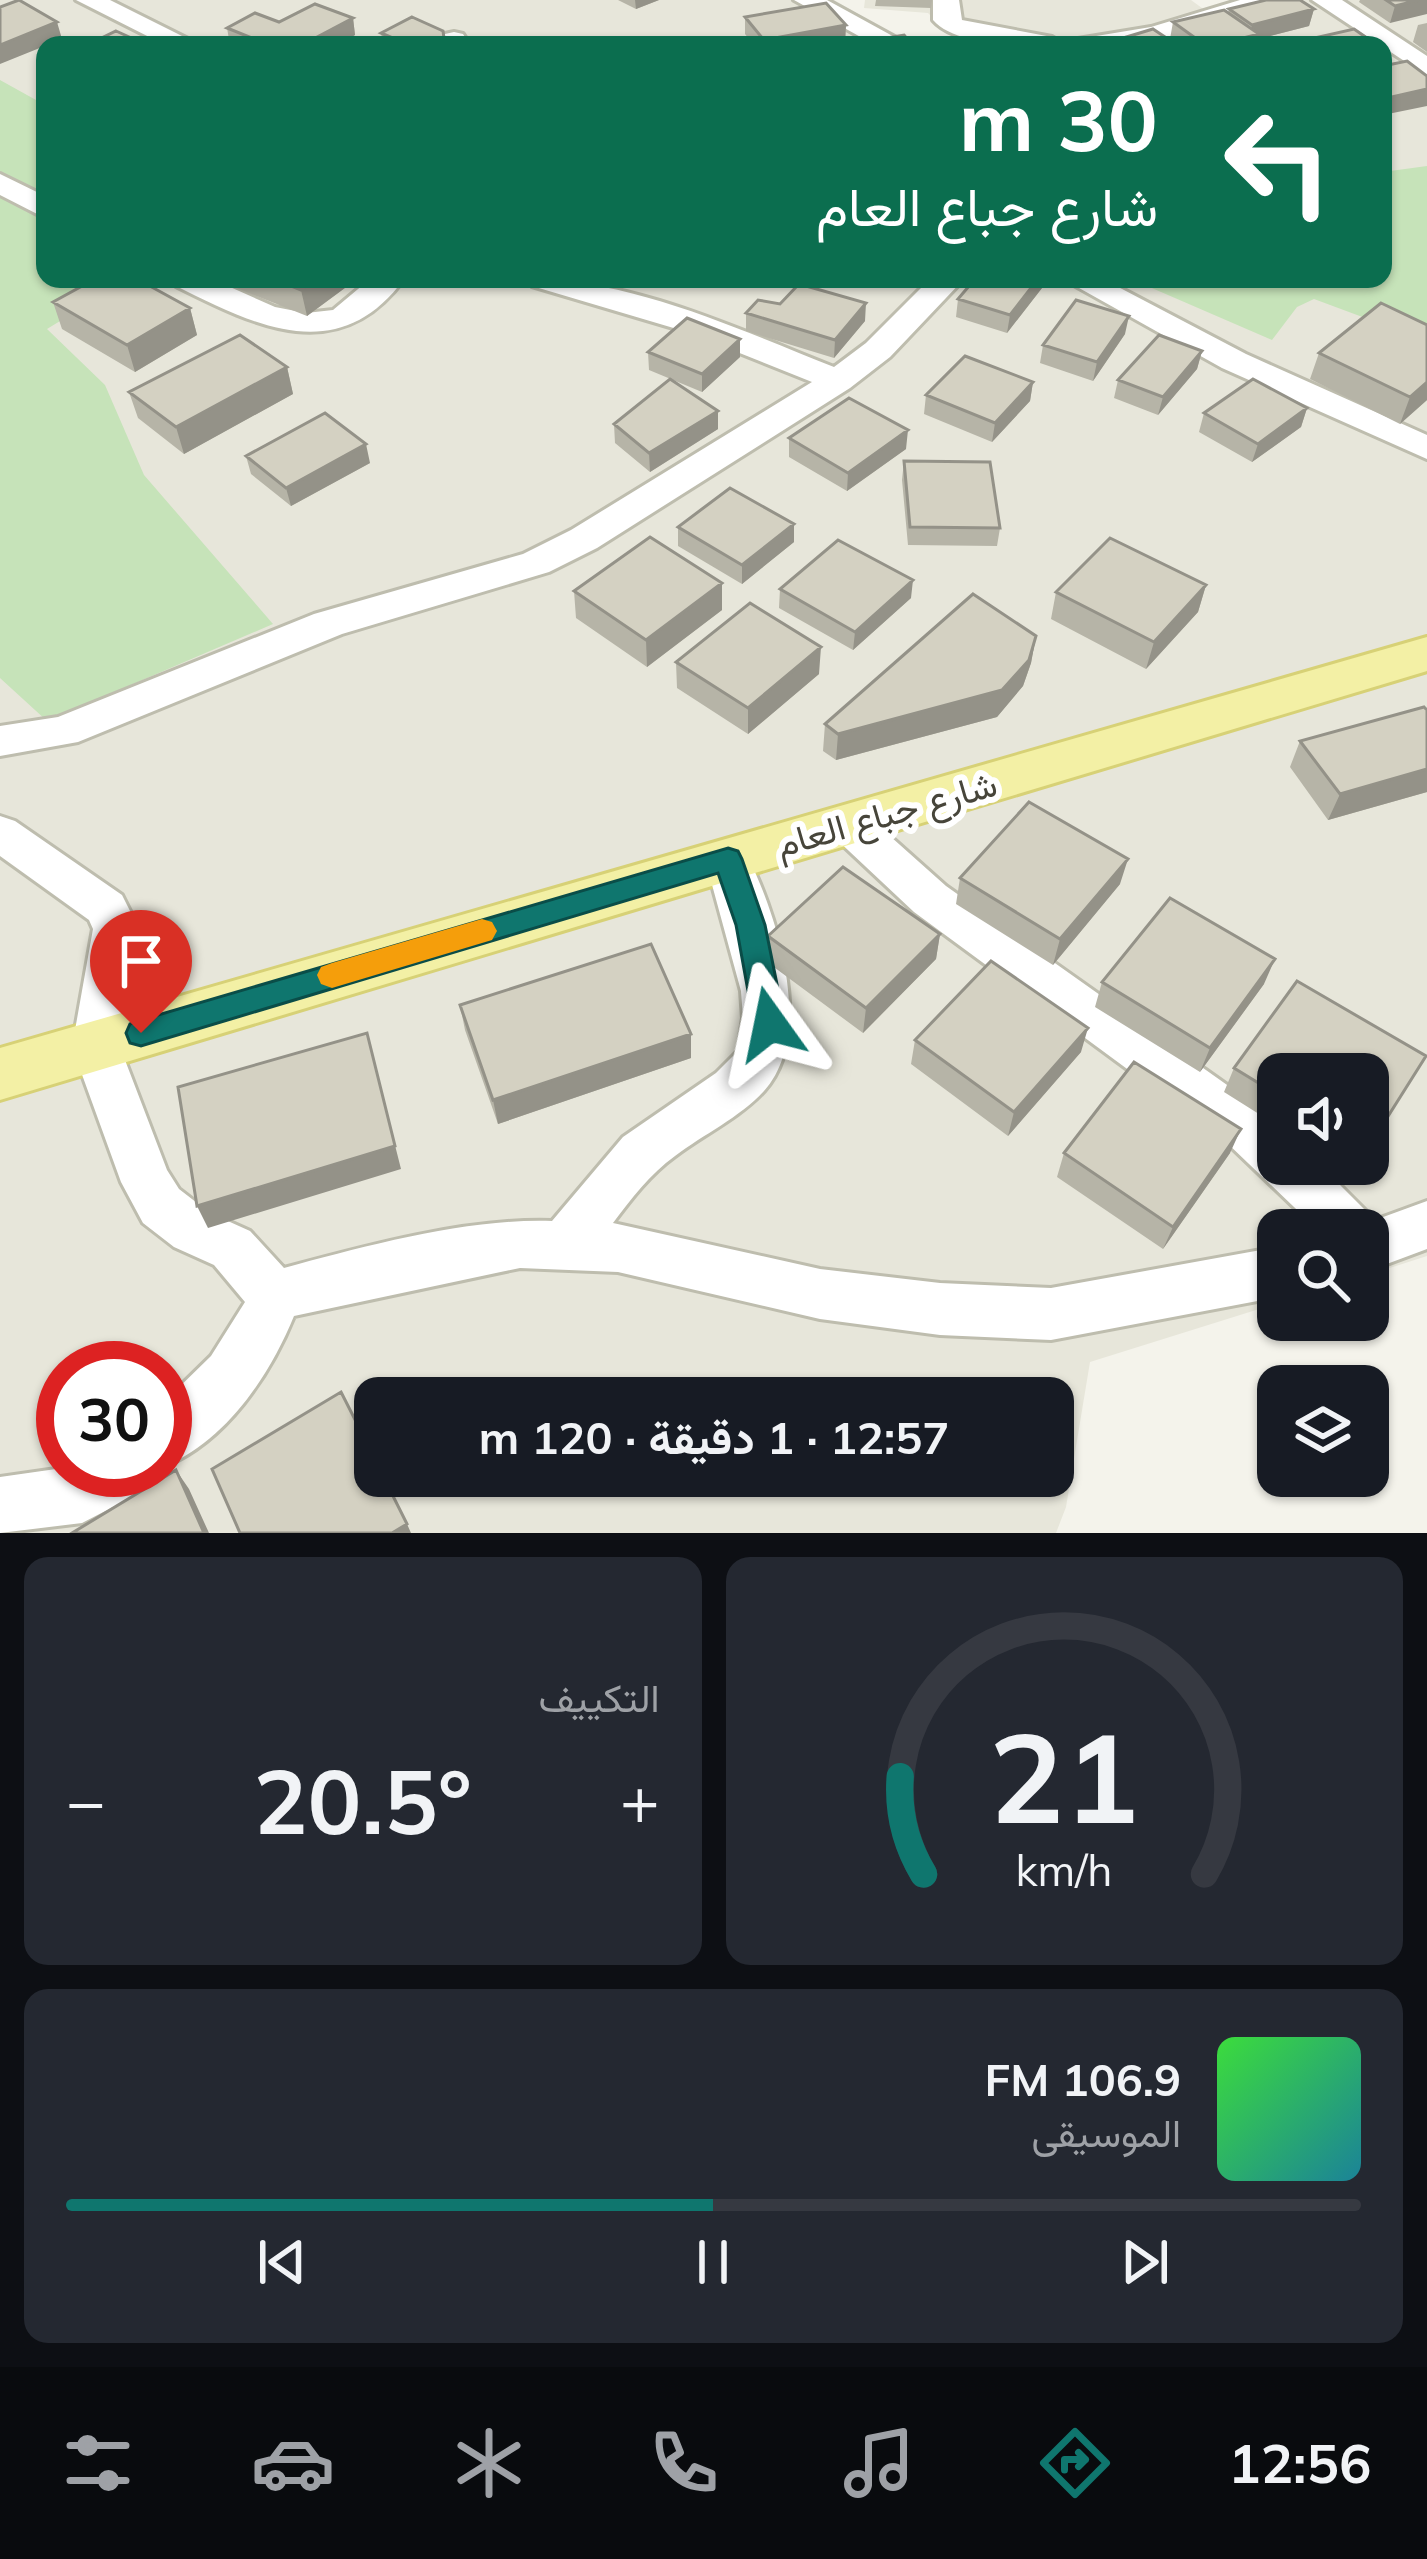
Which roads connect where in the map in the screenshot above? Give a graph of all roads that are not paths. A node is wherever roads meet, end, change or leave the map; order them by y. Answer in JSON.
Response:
{"nodes":[{"id":1,"x":89,"y":0,"type":"edge"},
{"id":2,"x":807,"y":0,"type":"edge"},
{"id":3,"x":946,"y":0,"type":"edge"},
{"id":4,"x":1268,"y":0,"type":"edge"},
{"id":5,"x":1325,"y":0,"type":"edge"},
{"id":6,"x":172,"y":1,"type":"edge"},
{"id":7,"x":138,"y":20,"type":"junction"},
{"id":8,"x":169,"y":36,"type":"edge"},
{"id":9,"x":878,"y":36,"type":"edge"},
{"id":10,"x":1006,"y":36,"type":"edge"},
{"id":11,"x":1142,"y":36,"type":"edge"},
{"id":12,"x":1379,"y":36,"type":"edge"},
{"id":13,"x":1392,"y":45,"type":"edge"},
{"id":14,"x":1427,"y":68,"type":"edge"},
{"id":15,"x":0,"y":184,"type":"edge"},
{"id":16,"x":36,"y":203,"type":"edge"},
{"id":17,"x":209,"y":288,"type":"edge"},
{"id":18,"x":377,"y":288,"type":"edge"},
{"id":19,"x":574,"y":288,"type":"edge"},
{"id":20,"x":941,"y":288,"type":"edge"},
{"id":21,"x":1096,"y":288,"type":"edge"},
{"id":22,"x":838,"y":381,"type":"junction"},
{"id":23,"x":1427,"y":448,"type":"edge"},
{"id":24,"x":1427,"y":654,"type":"edge"},
{"id":25,"x":0,"y":741,"type":"edge"},
{"id":26,"x":848,"y":824,"type":"junction"},
{"id":27,"x":0,"y":833,"type":"edge"},
{"id":28,"x":728,"y":859,"type":"junction"},
{"id":29,"x":96,"y":1047,"type":"junction"},
{"id":30,"x":0,"y":1074,"type":"edge"},
{"id":31,"x":1257,"y":1138,"type":"edge"},
{"id":32,"x":1306,"y":1185,"type":"edge"},
{"id":33,"x":1331,"y":1209,"type":"edge"},
{"id":34,"x":1427,"y":1225,"type":"edge"},
{"id":35,"x":1389,"y":1235,"type":"edge"},
{"id":36,"x":565,"y":1245,"type":"junction"},
{"id":37,"x":1257,"y":1276,"type":"edge"},
{"id":38,"x":274,"y":1296,"type":"junction"},
{"id":39,"x":192,"y":1415,"type":"edge"},
{"id":40,"x":62,"y":1497,"type":"edge"},
{"id":41,"x":0,"y":1506,"type":"edge"}],
"edges":[{"from":1,"to":7,"type":"street"},
{"from":2,"to":9,"type":"street"},
{"from":3,"to":10,"type":"street"},
{"from":4,"to":11,"type":"street"},
{"from":5,"to":12,"type":"street"},
{"from":6,"to":7,"type":"street"},
{"from":7,"to":8,"type":"street"},
{"from":13,"to":14,"type":"street"},
{"from":15,"to":16,"type":"street"},
{"from":17,"to":18,"type":"street"},
{"from":19,"to":22,"type":"street"},
{"from":20,"to":22,"type":"street"},
{"from":21,"to":23,"type":"street"},
{"from":22,"to":25,"type":"street"},
{"from":24,"to":26,"type":"main road","name":"شارع جباع العام"},
{"from":26,"to":28,"type":"main road","name":"شارع جباع العام"},
{"from":26,"to":31,"type":"street"},
{"from":27,"to":29,"type":"street"},
{"from":28,"to":29,"type":"main road","name":"شارع جباع العام"},
{"from":28,"to":36,"type":"street"},
{"from":29,"to":30,"type":"main road","name":"شارع جباع العام"},
{"from":29,"to":38,"type":"street"},
{"from":32,"to":33,"type":"street"},
{"from":34,"to":35,"type":"street"},
{"from":36,"to":37,"type":"street"},
{"from":36,"to":38,"type":"street"},
{"from":38,"to":39,"type":"street"},
{"from":40,"to":41,"type":"street"}]}
